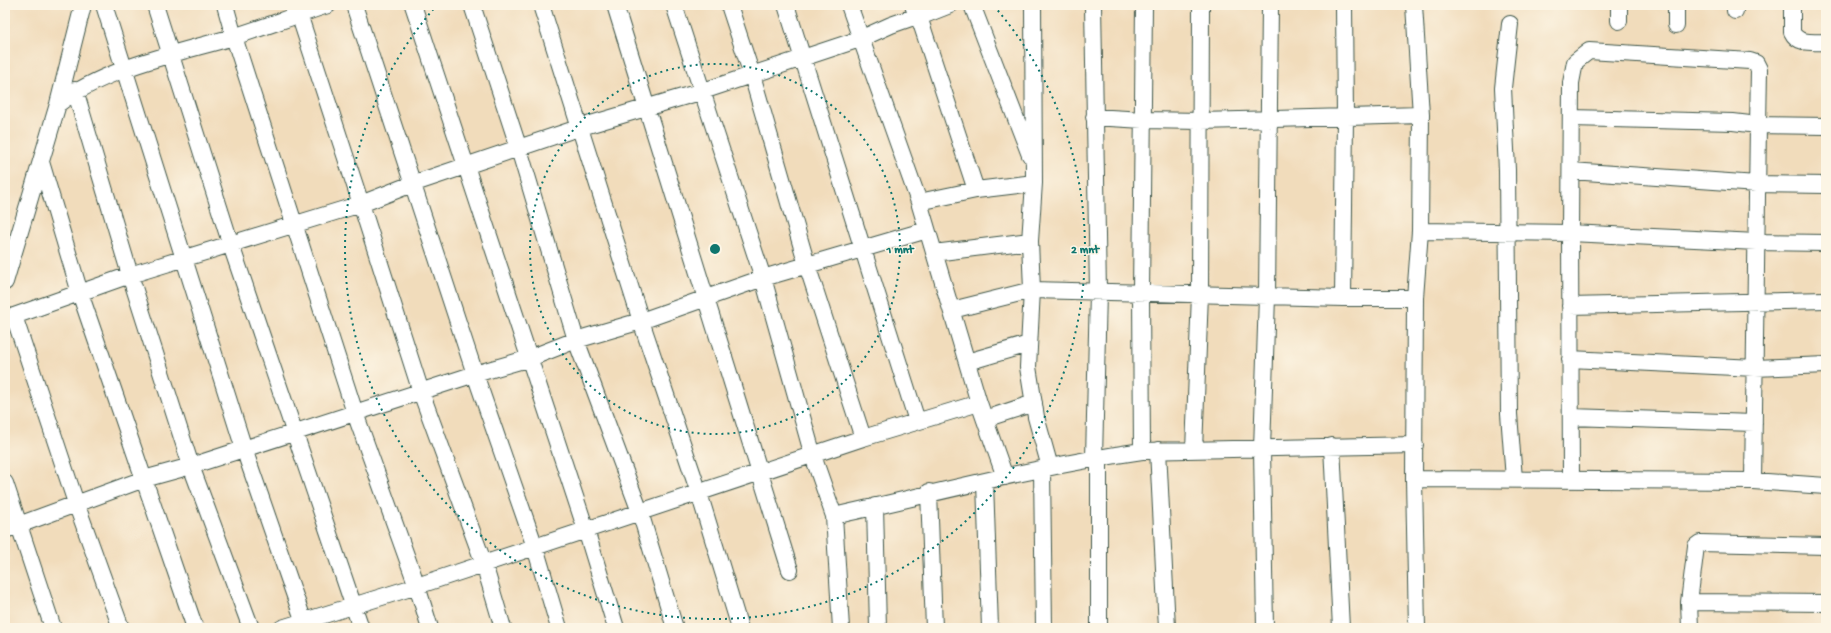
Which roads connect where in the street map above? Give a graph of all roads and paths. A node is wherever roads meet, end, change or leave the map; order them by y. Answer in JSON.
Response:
{"nodes":[{"id":1,"x":83,"y":5,"type":"edge"},
{"id":2,"x":104,"y":5,"type":"edge"},
{"id":3,"x":155,"y":5,"type":"edge"},
{"id":4,"x":225,"y":5,"type":"edge"},
{"id":5,"x":328,"y":5,"type":"edge"},
{"id":6,"x":354,"y":5,"type":"edge"},
{"id":7,"x":413,"y":5,"type":"edge"},
{"id":8,"x":472,"y":5,"type":"edge"},
{"id":9,"x":541,"y":5,"type":"edge"},
{"id":10,"x":615,"y":5,"type":"edge"},
{"id":11,"x":674,"y":5,"type":"edge"},
{"id":12,"x":729,"y":5,"type":"edge"},
{"id":13,"x":786,"y":5,"type":"edge"},
{"id":14,"x":849,"y":5,"type":"edge"},
{"id":15,"x":950,"y":5,"type":"edge"},
{"id":16,"x":972,"y":5,"type":"edge"},
{"id":17,"x":1032,"y":5,"type":"edge"},
{"id":18,"x":1093,"y":5,"type":"edge"},
{"id":19,"x":1144,"y":5,"type":"edge"},
{"id":20,"x":1201,"y":5,"type":"edge"},
{"id":21,"x":1270,"y":5,"type":"edge"},
{"id":22,"x":1344,"y":5,"type":"edge"},
{"id":23,"x":1414,"y":5,"type":"edge"},
{"id":24,"x":1619,"y":5,"type":"edge"},
{"id":25,"x":1676,"y":5,"type":"edge"},
{"id":26,"x":1792,"y":5,"type":"edge"},
{"id":27,"x":297,"y":10,"type":"edge"},
{"id":28,"x":915,"y":12,"type":"edge"},
{"id":29,"x":1619,"y":21,"type":"dead end"},
{"id":30,"x":1510,"y":24,"type":"dead end"},
{"id":31,"x":1676,"y":25,"type":"dead end"},
{"id":32,"x":234,"y":37,"type":"junction"},
{"id":33,"x":860,"y":39,"type":"junction"},
{"id":34,"x":1826,"y":42,"type":"edge"},
{"id":35,"x":170,"y":54,"type":"junction"},
{"id":36,"x":802,"y":57,"type":"junction"},
{"id":37,"x":124,"y":70,"type":"junction"},
{"id":38,"x":752,"y":75,"type":"junction"},
{"id":39,"x":75,"y":90,"type":"junction"},
{"id":40,"x":703,"y":91,"type":"junction"},
{"id":41,"x":58,"y":104,"type":"junction"},
{"id":42,"x":646,"y":107,"type":"junction"},
{"id":43,"x":1421,"y":116,"type":"junction"},
{"id":44,"x":1094,"y":118,"type":"junction"},
{"id":45,"x":1269,"y":118,"type":"junction"},
{"id":46,"x":1345,"y":118,"type":"junction"},
{"id":47,"x":1571,"y":118,"type":"junction"},
{"id":48,"x":1143,"y":120,"type":"junction"},
{"id":49,"x":1201,"y":121,"type":"junction"},
{"id":50,"x":1758,"y":126,"type":"junction"},
{"id":51,"x":1826,"y":126,"type":"edge"},
{"id":52,"x":581,"y":127,"type":"junction"},
{"id":53,"x":519,"y":149,"type":"junction"},
{"id":54,"x":40,"y":162,"type":"junction"},
{"id":55,"x":1034,"y":164,"type":"junction"},
{"id":56,"x":465,"y":166,"type":"junction"},
{"id":57,"x":1571,"y":171,"type":"junction"},
{"id":58,"x":1034,"y":183,"type":"junction"},
{"id":59,"x":412,"y":184,"type":"junction"},
{"id":60,"x":1757,"y":184,"type":"junction"},
{"id":61,"x":1826,"y":185,"type":"edge"},
{"id":62,"x":976,"y":190,"type":"junction"},
{"id":63,"x":919,"y":202,"type":"junction"},
{"id":64,"x":362,"y":204,"type":"junction"},
{"id":65,"x":295,"y":224,"type":"junction"},
{"id":66,"x":927,"y":230,"type":"junction"},
{"id":67,"x":1420,"y":231,"type":"junction"},
{"id":68,"x":1507,"y":231,"type":"junction"},
{"id":69,"x":1570,"y":233,"type":"junction"},
{"id":70,"x":1030,"y":241,"type":"junction"},
{"id":71,"x":1757,"y":242,"type":"junction"},
{"id":72,"x":1826,"y":243,"type":"edge"},
{"id":73,"x":231,"y":245,"type":"junction"},
{"id":74,"x":863,"y":249,"type":"junction"},
{"id":75,"x":934,"y":253,"type":"junction"},
{"id":76,"x":184,"y":259,"type":"junction"},
{"id":77,"x":807,"y":265,"type":"junction"},
{"id":78,"x":130,"y":275,"type":"junction"},
{"id":79,"x":763,"y":278,"type":"junction"},
{"id":80,"x":5,"y":282,"type":"edge"},
{"id":81,"x":1032,"y":290,"type":"junction"},
{"id":82,"x":1098,"y":292,"type":"junction"},
{"id":83,"x":80,"y":293,"type":"junction"},
{"id":84,"x":1141,"y":293,"type":"junction"},
{"id":85,"x":1200,"y":294,"type":"junction"},
{"id":86,"x":1267,"y":296,"type":"junction"},
{"id":87,"x":706,"y":298,"type":"junction"},
{"id":88,"x":1343,"y":298,"type":"junction"},
{"id":89,"x":1415,"y":298,"type":"junction"},
{"id":90,"x":1826,"y":300,"type":"edge"},
{"id":91,"x":1756,"y":302,"type":"junction"},
{"id":92,"x":1570,"y":306,"type":"junction"},
{"id":93,"x":952,"y":310,"type":"junction"},
{"id":94,"x":10,"y":318,"type":"edge"},
{"id":95,"x":641,"y":321,"type":"junction"},
{"id":96,"x":576,"y":340,"type":"junction"},
{"id":97,"x":1029,"y":344,"type":"junction"},
{"id":98,"x":530,"y":358,"type":"junction"},
{"id":99,"x":1570,"y":359,"type":"junction"},
{"id":100,"x":968,"y":362,"type":"junction"},
{"id":101,"x":1826,"y":365,"type":"edge"},
{"id":102,"x":1755,"y":368,"type":"junction"},
{"id":103,"x":475,"y":374,"type":"junction"},
{"id":104,"x":421,"y":392,"type":"junction"},
{"id":105,"x":979,"y":403,"type":"junction"},
{"id":106,"x":1034,"y":403,"type":"junction"},
{"id":107,"x":356,"y":413,"type":"junction"},
{"id":108,"x":1571,"y":417,"type":"junction"},
{"id":109,"x":985,"y":419,"type":"junction"},
{"id":110,"x":917,"y":421,"type":"junction"},
{"id":111,"x":1754,"y":423,"type":"junction"},
{"id":112,"x":293,"y":433,"type":"junction"},
{"id":113,"x":863,"y":438,"type":"junction"},
{"id":114,"x":1415,"y":444,"type":"junction"},
{"id":115,"x":1332,"y":446,"type":"junction"},
{"id":116,"x":244,"y":449,"type":"junction"},
{"id":117,"x":1262,"y":449,"type":"junction"},
{"id":118,"x":1158,"y":450,"type":"junction"},
{"id":119,"x":1194,"y":450,"type":"junction"},
{"id":120,"x":1142,"y":451,"type":"junction"},
{"id":121,"x":813,"y":456,"type":"junction"},
{"id":122,"x":1096,"y":458,"type":"junction"},
{"id":123,"x":191,"y":466,"type":"junction"},
{"id":124,"x":1046,"y":468,"type":"junction"},
{"id":125,"x":760,"y":472,"type":"junction"},
{"id":126,"x":1005,"y":476,"type":"junction"},
{"id":127,"x":1414,"y":478,"type":"junction"},
{"id":128,"x":144,"y":480,"type":"junction"},
{"id":129,"x":1514,"y":480,"type":"junction"},
{"id":130,"x":1571,"y":480,"type":"junction"},
{"id":131,"x":1753,"y":481,"type":"junction"},
{"id":132,"x":985,"y":482,"type":"junction"},
{"id":133,"x":5,"y":483,"type":"edge"},
{"id":134,"x":1826,"y":486,"type":"edge"},
{"id":135,"x":929,"y":492,"type":"junction"},
{"id":136,"x":699,"y":493,"type":"junction"},
{"id":137,"x":76,"y":503,"type":"junction"},
{"id":138,"x":875,"y":506,"type":"junction"},
{"id":139,"x":640,"y":512,"type":"junction"},
{"id":140,"x":834,"y":516,"type":"junction"},
{"id":141,"x":12,"y":528,"type":"edge"},
{"id":142,"x":586,"y":530,"type":"junction"},
{"id":143,"x":1826,"y":546,"type":"edge"},
{"id":144,"x":535,"y":547,"type":"junction"},
{"id":145,"x":484,"y":564,"type":"junction"},
{"id":146,"x":790,"y":570,"type":"dead end"},
{"id":147,"x":417,"y":586,"type":"junction"},
{"id":148,"x":1689,"y":602,"type":"junction"},
{"id":149,"x":1826,"y":603,"type":"edge"},
{"id":150,"x":354,"y":606,"type":"junction"},
{"id":151,"x":305,"y":625,"type":"edge"},
{"id":152,"x":53,"y":628,"type":"edge"},
{"id":153,"x":121,"y":628,"type":"edge"},
{"id":154,"x":195,"y":628,"type":"edge"},
{"id":155,"x":250,"y":628,"type":"edge"},
{"id":156,"x":282,"y":628,"type":"edge"},
{"id":157,"x":361,"y":628,"type":"edge"},
{"id":158,"x":430,"y":628,"type":"edge"},
{"id":159,"x":503,"y":628,"type":"edge"},
{"id":160,"x":559,"y":628,"type":"edge"},
{"id":161,"x":616,"y":628,"type":"edge"},
{"id":162,"x":675,"y":628,"type":"edge"},
{"id":163,"x":740,"y":628,"type":"edge"},
{"id":164,"x":841,"y":628,"type":"edge"},
{"id":165,"x":878,"y":628,"type":"edge"},
{"id":166,"x":934,"y":628,"type":"edge"},
{"id":167,"x":990,"y":628,"type":"edge"},
{"id":168,"x":1044,"y":628,"type":"edge"},
{"id":169,"x":1099,"y":628,"type":"edge"},
{"id":170,"x":1167,"y":628,"type":"edge"},
{"id":171,"x":1265,"y":628,"type":"edge"},
{"id":172,"x":1341,"y":628,"type":"edge"},
{"id":173,"x":1417,"y":628,"type":"edge"},
{"id":174,"x":1690,"y":628,"type":"edge"}],
"edges":[{"from":1,"to":41,"type":"street"},
{"from":2,"to":37,"type":"street"},
{"from":3,"to":35,"type":"street"},
{"from":4,"to":32,"type":"street"},
{"from":5,"to":27,"type":"street"},
{"from":6,"to":59,"type":"street"},
{"from":7,"to":56,"type":"street"},
{"from":8,"to":53,"type":"street"},
{"from":9,"to":52,"type":"street"},
{"from":10,"to":42,"type":"street"},
{"from":11,"to":40,"type":"street"},
{"from":12,"to":38,"type":"street"},
{"from":13,"to":36,"type":"street"},
{"from":14,"to":33,"type":"street"},
{"from":15,"to":28,"type":"street"},
{"from":16,"to":55,"type":"street"},
{"from":17,"to":55,"type":"street"},
{"from":18,"to":44,"type":"street"},
{"from":19,"to":48,"type":"street"},
{"from":20,"to":49,"type":"street"},
{"from":21,"to":45,"type":"street"},
{"from":22,"to":46,"type":"street"},
{"from":23,"to":43,"type":"street"},
{"from":24,"to":29,"type":"street"},
{"from":25,"to":31,"type":"street"},
{"from":26,"to":34,"type":"street"},
{"from":27,"to":32,"type":"street"},
{"from":27,"to":64,"type":"street"},
{"from":28,"to":33,"type":"street"},
{"from":28,"to":62,"type":"street"},
{"from":30,"to":68,"type":"street"},
{"from":32,"to":35,"type":"street"},
{"from":32,"to":65,"type":"street"},
{"from":33,"to":36,"type":"street"},
{"from":33,"to":63,"type":"street"},
{"from":35,"to":37,"type":"street"},
{"from":35,"to":73,"type":"street"},
{"from":36,"to":38,"type":"street"},
{"from":36,"to":74,"type":"street"},
{"from":37,"to":39,"type":"street"},
{"from":37,"to":76,"type":"street"},
{"from":38,"to":40,"type":"street"},
{"from":38,"to":77,"type":"street"},
{"from":39,"to":41,"type":"street"},
{"from":39,"to":78,"type":"street"},
{"from":40,"to":42,"type":"street"},
{"from":40,"to":79,"type":"street"},
{"from":41,"to":54,"type":"street"},
{"from":42,"to":52,"type":"street"},
{"from":42,"to":87,"type":"street"},
{"from":43,"to":46,"type":"street"},
{"from":43,"to":67,"type":"street"},
{"from":44,"to":48,"type":"street"},
{"from":44,"to":82,"type":"street"},
{"from":45,"to":46,"type":"street"},
{"from":45,"to":49,"type":"street"},
{"from":45,"to":86,"type":"street"},
{"from":46,"to":88,"type":"street"},
{"from":47,"to":50,"type":"street"},
{"from":47,"to":50,"type":"street"},
{"from":47,"to":57,"type":"street"},
{"from":48,"to":49,"type":"street"},
{"from":48,"to":84,"type":"street"},
{"from":49,"to":85,"type":"street"},
{"from":50,"to":51,"type":"street"},
{"from":50,"to":60,"type":"street"},
{"from":52,"to":53,"type":"street"},
{"from":52,"to":95,"type":"street"},
{"from":53,"to":56,"type":"street"},
{"from":53,"to":96,"type":"street"},
{"from":54,"to":80,"type":"street"},
{"from":54,"to":83,"type":"street"},
{"from":55,"to":58,"type":"street"},
{"from":56,"to":59,"type":"street"},
{"from":56,"to":98,"type":"street"},
{"from":57,"to":60,"type":"street"},
{"from":57,"to":69,"type":"street"},
{"from":58,"to":62,"type":"street"},
{"from":58,"to":70,"type":"street"},
{"from":59,"to":64,"type":"street"},
{"from":59,"to":103,"type":"street"},
{"from":60,"to":61,"type":"street"},
{"from":60,"to":71,"type":"street"},
{"from":62,"to":63,"type":"street"},
{"from":63,"to":66,"type":"street"},
{"from":64,"to":65,"type":"street"},
{"from":64,"to":104,"type":"street"},
{"from":65,"to":73,"type":"street"},
{"from":65,"to":107,"type":"street"},
{"from":66,"to":74,"type":"street"},
{"from":66,"to":75,"type":"street"},
{"from":67,"to":68,"type":"street"},
{"from":67,"to":89,"type":"street"},
{"from":68,"to":69,"type":"street"},
{"from":68,"to":129,"type":"street"},
{"from":69,"to":71,"type":"street"},
{"from":69,"to":92,"type":"street"},
{"from":70,"to":75,"type":"street"},
{"from":70,"to":81,"type":"street"},
{"from":71,"to":72,"type":"street"},
{"from":71,"to":91,"type":"street"},
{"from":73,"to":76,"type":"street"},
{"from":73,"to":112,"type":"street"},
{"from":74,"to":77,"type":"street"},
{"from":74,"to":110,"type":"street"},
{"from":75,"to":93,"type":"street"},
{"from":76,"to":78,"type":"street"},
{"from":76,"to":116,"type":"street"},
{"from":77,"to":79,"type":"street"},
{"from":77,"to":113,"type":"street"},
{"from":78,"to":83,"type":"street"},
{"from":78,"to":123,"type":"street"},
{"from":79,"to":87,"type":"street"},
{"from":79,"to":121,"type":"street"},
{"from":81,"to":82,"type":"street"},
{"from":81,"to":93,"type":"street"},
{"from":81,"to":97,"type":"street"},
{"from":82,"to":84,"type":"street"},
{"from":82,"to":122,"type":"street"},
{"from":83,"to":94,"type":"street"},
{"from":83,"to":128,"type":"street"},
{"from":84,"to":85,"type":"street"},
{"from":84,"to":120,"type":"street"},
{"from":85,"to":86,"type":"street"},
{"from":85,"to":119,"type":"street"},
{"from":86,"to":88,"type":"street"},
{"from":86,"to":117,"type":"street"},
{"from":87,"to":95,"type":"street"},
{"from":87,"to":125,"type":"street"},
{"from":88,"to":89,"type":"street"},
{"from":89,"to":114,"type":"street"},
{"from":90,"to":91,"type":"street"},
{"from":91,"to":92,"type":"street"},
{"from":91,"to":102,"type":"street"},
{"from":92,"to":99,"type":"street"},
{"from":93,"to":100,"type":"street"},
{"from":94,"to":137,"type":"street"},
{"from":95,"to":96,"type":"street"},
{"from":95,"to":136,"type":"street"},
{"from":96,"to":98,"type":"street"},
{"from":96,"to":139,"type":"street"},
{"from":97,"to":100,"type":"street"},
{"from":97,"to":106,"type":"street"},
{"from":98,"to":103,"type":"street"},
{"from":98,"to":142,"type":"street"},
{"from":99,"to":102,"type":"street"},
{"from":99,"to":108,"type":"street"},
{"from":100,"to":105,"type":"street"},
{"from":101,"to":102,"type":"street"},
{"from":102,"to":111,"type":"street"},
{"from":103,"to":104,"type":"street"},
{"from":103,"to":144,"type":"street"},
{"from":104,"to":107,"type":"street"},
{"from":104,"to":145,"type":"street"},
{"from":105,"to":109,"type":"street"},
{"from":105,"to":110,"type":"street"},
{"from":106,"to":109,"type":"street"},
{"from":106,"to":124,"type":"street"},
{"from":107,"to":112,"type":"street"},
{"from":107,"to":147,"type":"street"},
{"from":108,"to":111,"type":"street"},
{"from":108,"to":130,"type":"street"},
{"from":109,"to":126,"type":"street"},
{"from":110,"to":113,"type":"street"},
{"from":111,"to":131,"type":"street"},
{"from":112,"to":116,"type":"street"},
{"from":112,"to":150,"type":"street"},
{"from":113,"to":121,"type":"street"},
{"from":114,"to":115,"type":"street"},
{"from":114,"to":127,"type":"street"},
{"from":115,"to":117,"type":"street"},
{"from":115,"to":172,"type":"street"},
{"from":116,"to":123,"type":"street"},
{"from":116,"to":151,"type":"street"},
{"from":117,"to":119,"type":"street"},
{"from":117,"to":171,"type":"street"},
{"from":118,"to":119,"type":"street"},
{"from":118,"to":120,"type":"street"},
{"from":118,"to":170,"type":"street"},
{"from":120,"to":122,"type":"street"},
{"from":121,"to":125,"type":"street"},
{"from":121,"to":140,"type":"street"},
{"from":122,"to":124,"type":"street"},
{"from":122,"to":169,"type":"street"},
{"from":123,"to":128,"type":"street"},
{"from":123,"to":155,"type":"street"},
{"from":124,"to":126,"type":"street"},
{"from":124,"to":168,"type":"street"},
{"from":125,"to":136,"type":"street"},
{"from":125,"to":146,"type":"street"},
{"from":126,"to":132,"type":"street"},
{"from":127,"to":129,"type":"street"},
{"from":127,"to":173,"type":"street"},
{"from":128,"to":137,"type":"street"},
{"from":128,"to":154,"type":"street"},
{"from":129,"to":130,"type":"street"},
{"from":130,"to":131,"type":"street"},
{"from":131,"to":134,"type":"street"},
{"from":132,"to":135,"type":"street"},
{"from":132,"to":167,"type":"street"},
{"from":133,"to":141,"type":"street"},
{"from":135,"to":138,"type":"street"},
{"from":135,"to":166,"type":"street"},
{"from":136,"to":139,"type":"street"},
{"from":136,"to":163,"type":"street"},
{"from":137,"to":141,"type":"street"},
{"from":137,"to":153,"type":"street"},
{"from":138,"to":140,"type":"street"},
{"from":138,"to":165,"type":"street"},
{"from":139,"to":142,"type":"street"},
{"from":139,"to":162,"type":"street"},
{"from":140,"to":164,"type":"street"},
{"from":141,"to":152,"type":"street"},
{"from":142,"to":144,"type":"street"},
{"from":142,"to":161,"type":"street"},
{"from":143,"to":148,"type":"street"},
{"from":144,"to":145,"type":"street"},
{"from":144,"to":160,"type":"street"},
{"from":145,"to":147,"type":"street"},
{"from":145,"to":159,"type":"street"},
{"from":147,"to":150,"type":"street"},
{"from":147,"to":158,"type":"street"},
{"from":148,"to":149,"type":"street"},
{"from":148,"to":174,"type":"street"},
{"from":150,"to":151,"type":"street"},
{"from":150,"to":157,"type":"street"},
{"from":151,"to":156,"type":"street"}]}
